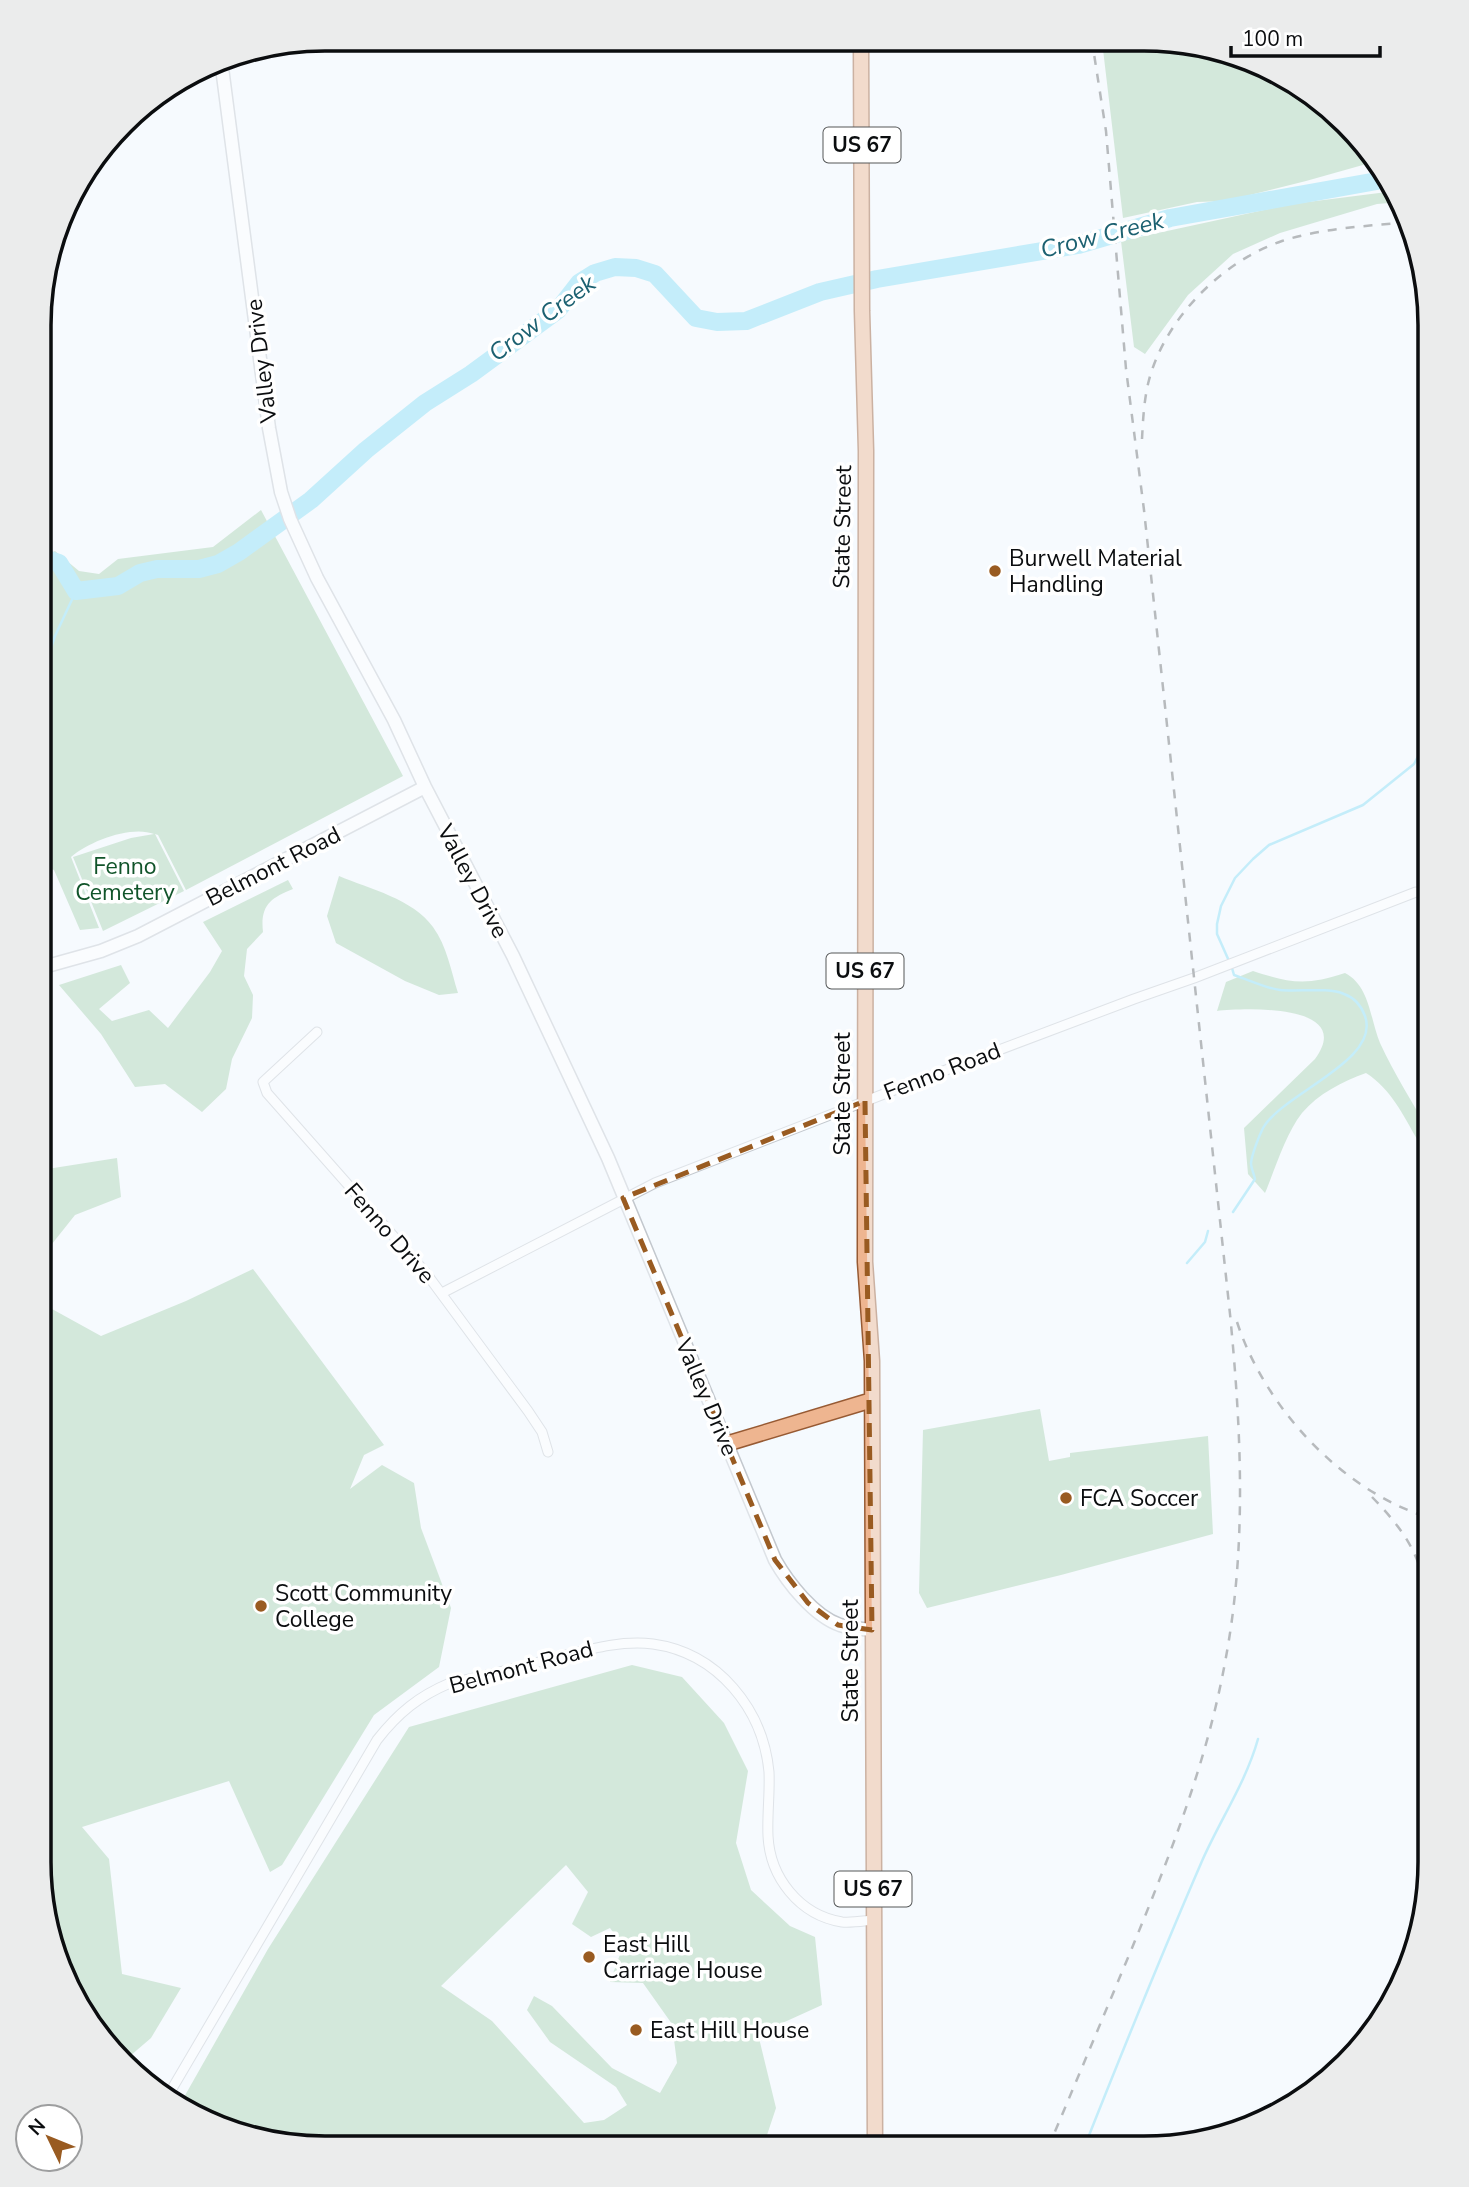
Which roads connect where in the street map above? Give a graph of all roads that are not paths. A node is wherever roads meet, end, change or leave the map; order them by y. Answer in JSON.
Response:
{"nodes":[{"id":1,"x":862,"y":51,"type":"edge"},
{"id":2,"x":223,"y":71,"type":"edge"},
{"id":3,"x":425,"y":787,"type":"junction"},
{"id":4,"x":1416,"y":892,"type":"dead end"},
{"id":5,"x":51,"y":965,"type":"edge"},
{"id":6,"x":317,"y":1032,"type":"dead end"},
{"id":7,"x":865,"y":1101,"type":"junction"},
{"id":8,"x":623,"y":1198,"type":"junction"},
{"id":9,"x":442,"y":1293,"type":"junction"},
{"id":10,"x":872,"y":1401,"type":"junction"},
{"id":11,"x":726,"y":1444,"type":"junction"},
{"id":12,"x":548,"y":1452,"type":"dead end"},
{"id":13,"x":872,"y":1630,"type":"junction"},
{"id":14,"x":873,"y":1920,"type":"junction"},
{"id":15,"x":171,"y":2090,"type":"edge"},
{"id":16,"x":875,"y":2136,"type":"edge"}],
"edges":[{"from":1,"to":7,"type":"main road","name":"State Street","number":"US 67"},
{"from":2,"to":3,"type":"street","name":"Valley Drive"},
{"from":3,"to":5,"type":"street","name":"Belmont Road"},
{"from":3,"to":8,"type":"street","name":"Valley Drive"},
{"from":4,"to":7,"type":"street","name":"Fenno Road"},
{"from":6,"to":9,"type":"street","name":"Fenno Drive"},
{"from":7,"to":8,"type":"street","name":"Fenno Road"},
{"from":7,"to":10,"type":"main road","name":"State Street","number":"US 67"},
{"from":8,"to":9,"type":"street","name":"Fenno Road"},
{"from":8,"to":11,"type":"street","name":"Valley Drive"},
{"from":9,"to":12,"type":"street","name":"Fenno Drive"},
{"from":10,"to":11,"type":"main road"},
{"from":10,"to":13,"type":"main road","name":"State Street","number":"US 67"},
{"from":11,"to":13,"type":"street","name":"Valley Drive"},
{"from":13,"to":14,"type":"main road","name":"State Street","number":"US 67"},
{"from":14,"to":15,"type":"street","name":"Belmont Road"},
{"from":14,"to":16,"type":"main road","name":"State Street","number":"US 67"}]}
